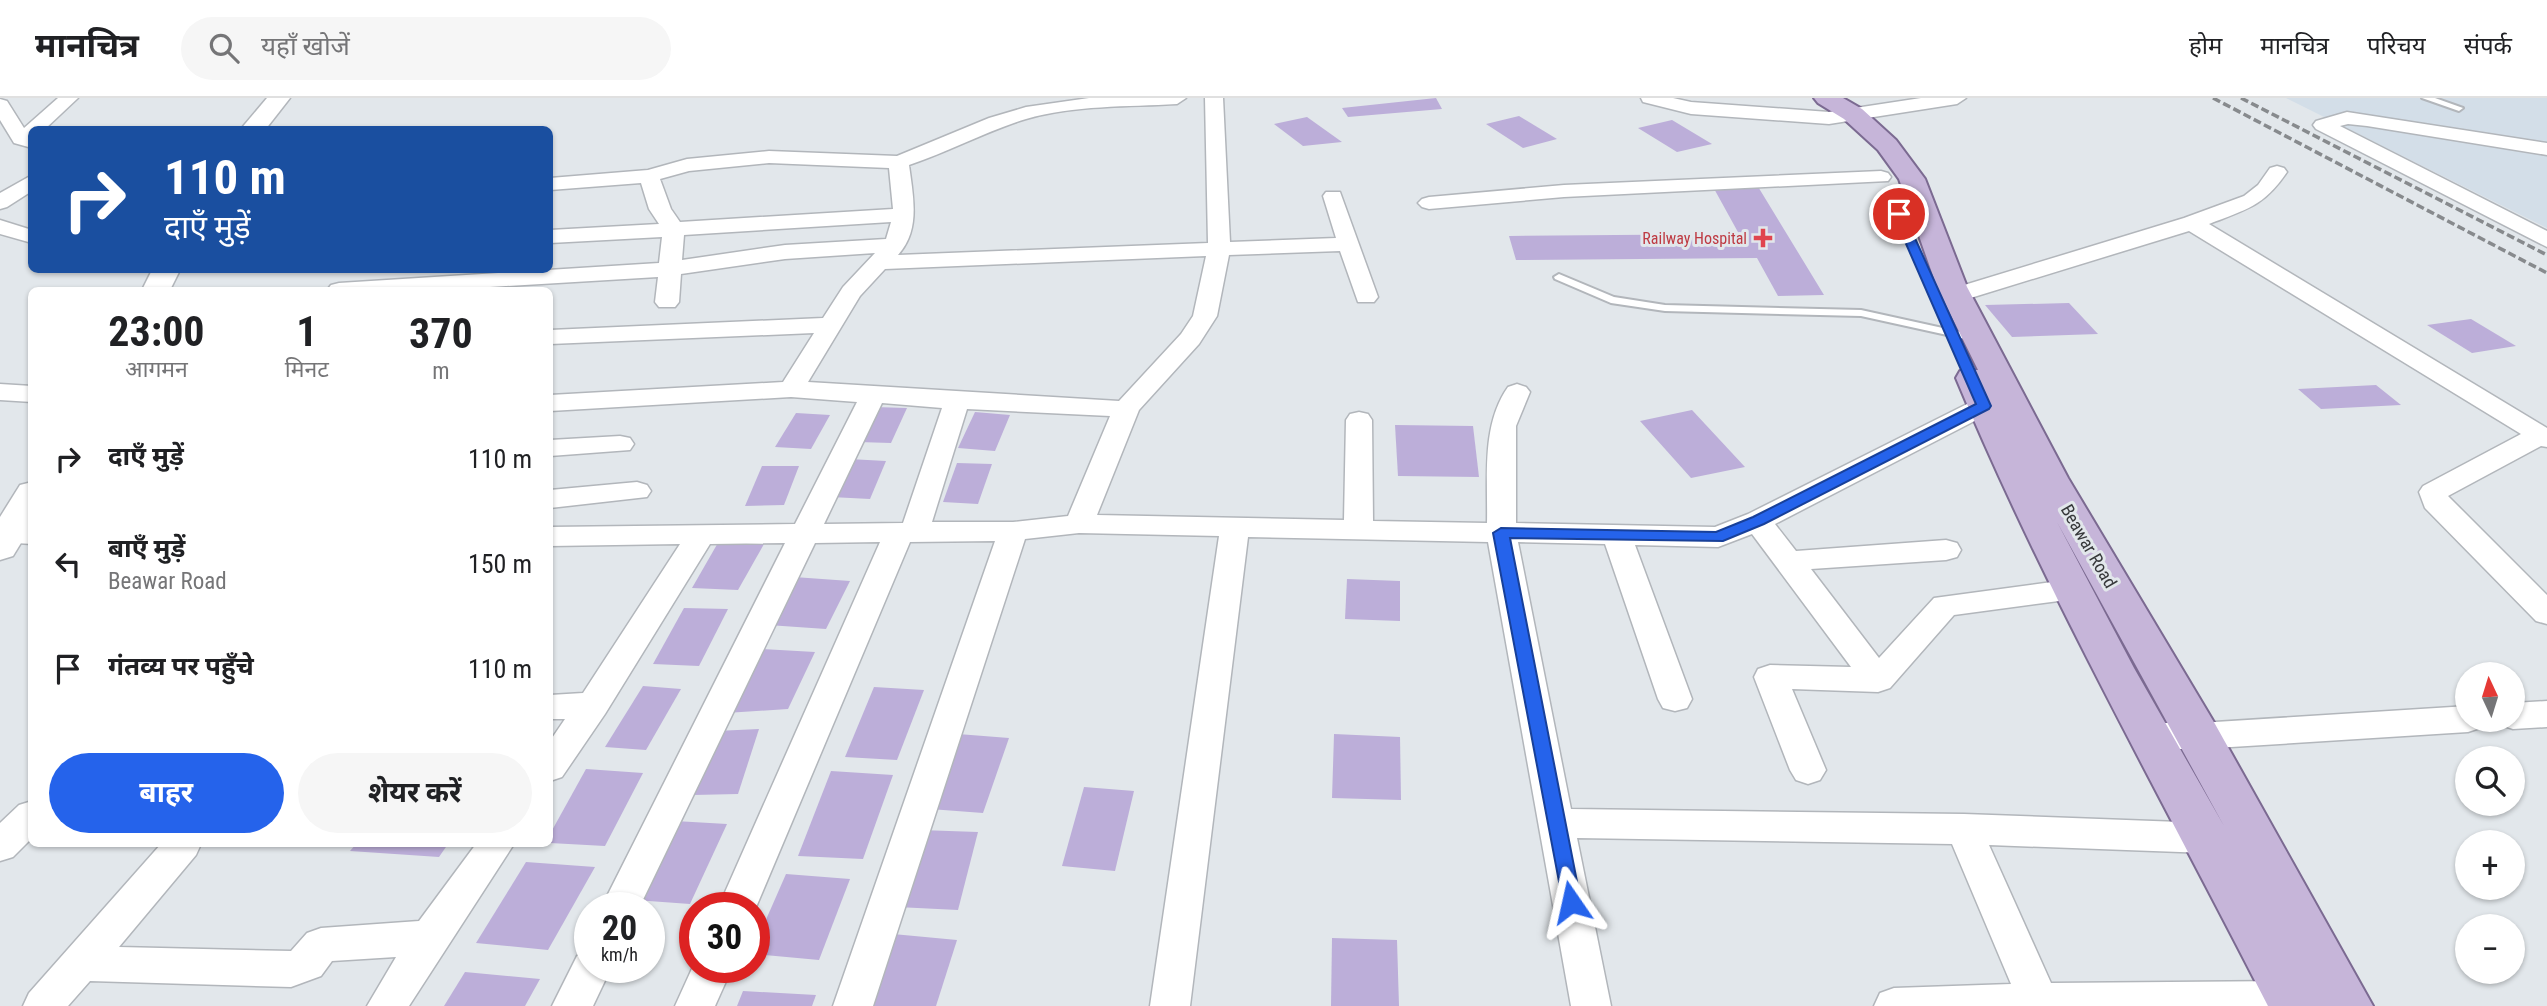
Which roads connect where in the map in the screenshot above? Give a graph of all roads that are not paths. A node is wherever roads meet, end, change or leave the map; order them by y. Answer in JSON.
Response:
{"nodes":[{"id":1,"x":69,"y":98,"type":"edge"},
{"id":2,"x":279,"y":98,"type":"edge"},
{"id":3,"x":1177,"y":98,"type":"edge"},
{"id":4,"x":1214,"y":98,"type":"edge"},
{"id":5,"x":1650,"y":98,"type":"edge"},
{"id":6,"x":1797,"y":98,"type":"edge"},
{"id":7,"x":1958,"y":98,"type":"edge"},
{"id":8,"x":2426,"y":98,"type":"edge"},
{"id":9,"x":0,"y":105,"type":"edge"},
{"id":10,"x":2459,"y":108,"type":"dead end"},
{"id":11,"x":1836,"y":110,"type":"edge"},
{"id":12,"x":28,"y":126,"type":"edge"},
{"id":13,"x":255,"y":126,"type":"edge"},
{"id":14,"x":21,"y":131,"type":"edge"},
{"id":15,"x":2547,"y":149,"type":"edge"},
{"id":16,"x":899,"y":162,"type":"junction"},
{"id":17,"x":2277,"y":172,"type":"dead end"},
{"id":18,"x":649,"y":176,"type":"junction"},
{"id":19,"x":1881,"y":177,"type":"junction"},
{"id":20,"x":553,"y":184,"type":"edge"},
{"id":21,"x":18,"y":187,"type":"edge"},
{"id":22,"x":1333,"y":195,"type":"dead end"},
{"id":23,"x":0,"y":203,"type":"edge"},
{"id":24,"x":1429,"y":203,"type":"dead end"},
{"id":25,"x":904,"y":215,"type":"junction"},
{"id":26,"x":800,"y":222,"type":"junction"},
{"id":27,"x":2192,"y":223,"type":"junction"},
{"id":28,"x":0,"y":227,"type":"edge"},
{"id":29,"x":674,"y":230,"type":"junction"},
{"id":30,"x":28,"y":236,"type":"edge"},
{"id":31,"x":553,"y":237,"type":"edge"},
{"id":32,"x":2547,"y":240,"type":"edge"},
{"id":33,"x":1347,"y":244,"type":"junction"},
{"id":34,"x":1219,"y":248,"type":"junction"},
{"id":35,"x":871,"y":260,"type":"junction"},
{"id":36,"x":671,"y":269,"type":"junction"},
{"id":37,"x":1559,"y":277,"type":"dead end"},
{"id":38,"x":386,"y":287,"type":"edge"},
{"id":39,"x":1366,"y":297,"type":"dead end"},
{"id":40,"x":1944,"y":299,"type":"junction"},
{"id":41,"x":667,"y":302,"type":"dead end"},
{"id":42,"x":829,"y":325,"type":"junction"},
{"id":43,"x":553,"y":344,"type":"edge"},
{"id":44,"x":791,"y":389,"type":"junction"},
{"id":45,"x":1517,"y":392,"type":"dead end"},
{"id":46,"x":0,"y":393,"type":"edge"},
{"id":47,"x":28,"y":394,"type":"edge"},
{"id":48,"x":873,"y":395,"type":"junction"},
{"id":49,"x":957,"y":401,"type":"junction"},
{"id":50,"x":553,"y":403,"type":"edge"},
{"id":51,"x":1998,"y":404,"type":"junction"},
{"id":52,"x":0,"y":408,"type":"edge"},
{"id":53,"x":28,"y":409,"type":"edge"},
{"id":54,"x":1126,"y":409,"type":"junction"},
{"id":55,"x":1359,"y":419,"type":"dead end"},
{"id":56,"x":2543,"y":437,"type":"edge"},
{"id":57,"x":620,"y":444,"type":"dead end"},
{"id":58,"x":553,"y":448,"type":"edge"},
{"id":59,"x":637,"y":491,"type":"dead end"},
{"id":60,"x":553,"y":499,"type":"edge"},
{"id":61,"x":28,"y":503,"type":"edge"},
{"id":62,"x":1758,"y":521,"type":"junction"},
{"id":63,"x":1079,"y":524,"type":"junction"},
{"id":64,"x":1235,"y":528,"type":"junction"},
{"id":65,"x":1013,"y":531,"type":"junction"},
{"id":66,"x":1357,"y":531,"type":"junction"},
{"id":67,"x":906,"y":532,"type":"junction"},
{"id":68,"x":805,"y":533,"type":"junction"},
{"id":69,"x":1501,"y":533,"type":"junction"},
{"id":70,"x":701,"y":534,"type":"junction"},
{"id":71,"x":1617,"y":535,"type":"junction"},
{"id":72,"x":553,"y":536,"type":"edge"},
{"id":73,"x":13,"y":539,"type":"edge"},
{"id":74,"x":1946,"y":550,"type":"dead end"},
{"id":75,"x":1789,"y":561,"type":"junction"},
{"id":76,"x":2074,"y":589,"type":"junction"},
{"id":77,"x":2547,"y":613,"type":"edge"},
{"id":78,"x":1878,"y":680,"type":"junction"},
{"id":79,"x":1675,"y":699,"type":"dead end"},
{"id":80,"x":593,"y":705,"type":"junction"},
{"id":81,"x":553,"y":707,"type":"edge"},
{"id":82,"x":2547,"y":714,"type":"edge"},
{"id":83,"x":2525,"y":715,"type":"edge"},
{"id":84,"x":2455,"y":720,"type":"edge"},
{"id":85,"x":2148,"y":736,"type":"junction"},
{"id":86,"x":2199,"y":736,"type":"junction"},
{"id":87,"x":553,"y":762,"type":"edge"},
{"id":88,"x":1808,"y":770,"type":"dead end"},
{"id":89,"x":28,"y":819,"type":"edge"},
{"id":90,"x":1555,"y":823,"type":"junction"},
{"id":91,"x":1964,"y":829,"type":"junction"},
{"id":92,"x":2207,"y":838,"type":"junction"},
{"id":93,"x":0,"y":846,"type":"edge"},
{"id":94,"x":180,"y":847,"type":"edge"},
{"id":95,"x":494,"y":847,"type":"edge"},
{"id":96,"x":628,"y":892,"type":"edge"},
{"id":97,"x":744,"y":892,"type":"edge"},
{"id":98,"x":430,"y":937,"type":"junction"},
{"id":99,"x":81,"y":962,"type":"junction"},
{"id":100,"x":584,"y":983,"type":"edge"},
{"id":101,"x":705,"y":983,"type":"edge"},
{"id":102,"x":2039,"y":1001,"type":"junction"},
{"id":103,"x":2293,"y":1002,"type":"edge"},
{"id":104,"x":43,"y":1006,"type":"edge"},
{"id":105,"x":387,"y":1006,"type":"edge"},
{"id":106,"x":572,"y":1006,"type":"edge"},
{"id":107,"x":695,"y":1006,"type":"edge"},
{"id":108,"x":853,"y":1006,"type":"edge"},
{"id":109,"x":1170,"y":1006,"type":"edge"},
{"id":110,"x":1591,"y":1006,"type":"edge"},
{"id":111,"x":1894,"y":1006,"type":"edge"},
{"id":112,"x":2347,"y":1006,"type":"edge"}],
"edges":[{"from":1,"to":12,"type":"street"},
{"from":2,"to":13,"type":"street"},
{"from":3,"to":16,"type":"street"},
{"from":4,"to":34,"type":"street"},
{"from":5,"to":11,"type":"street"},
{"from":6,"to":11,"type":"main road","name":"Beawar Road"},
{"from":7,"to":11,"type":"street"},
{"from":8,"to":10,"type":"lane"},
{"from":9,"to":14,"type":"street"},
{"from":11,"to":19,"type":"main road","name":"Beawar Road"},
{"from":11,"to":40,"type":"main road","name":"Beawar Road"},
{"from":15,"to":32,"type":"street"},
{"from":16,"to":18,"type":"street"},
{"from":16,"to":25,"type":"street"},
{"from":17,"to":27,"type":"street"},
{"from":18,"to":20,"type":"street"},
{"from":18,"to":29,"type":"street"},
{"from":19,"to":24,"type":"street"},
{"from":19,"to":40,"type":"main road","name":"Beawar Road"},
{"from":21,"to":23,"type":"street"},
{"from":22,"to":33,"type":"street"},
{"from":25,"to":26,"type":"street"},
{"from":25,"to":35,"type":"street"},
{"from":26,"to":29,"type":"street"},
{"from":26,"to":35,"type":"street"},
{"from":27,"to":40,"type":"street"},
{"from":27,"to":56,"type":"street"},
{"from":28,"to":30,"type":"street"},
{"from":29,"to":31,"type":"street"},
{"from":29,"to":36,"type":"street"},
{"from":33,"to":34,"type":"street"},
{"from":33,"to":39,"type":"street"},
{"from":34,"to":35,"type":"street"},
{"from":34,"to":54,"type":"street"},
{"from":35,"to":36,"type":"street"},
{"from":35,"to":42,"type":"street"},
{"from":36,"to":38,"type":"street"},
{"from":36,"to":41,"type":"street"},
{"from":37,"to":40,"type":"lane"},
{"from":40,"to":51,"type":"main road","name":"Beawar Road"},
{"from":42,"to":43,"type":"street"},
{"from":42,"to":44,"type":"street"},
{"from":44,"to":48,"type":"street"},
{"from":44,"to":50,"type":"street"},
{"from":45,"to":69,"type":"street"},
{"from":46,"to":47,"type":"street"},
{"from":48,"to":49,"type":"street"},
{"from":48,"to":68,"type":"street"},
{"from":49,"to":54,"type":"street"},
{"from":49,"to":67,"type":"street"},
{"from":51,"to":62,"type":"street"},
{"from":51,"to":76,"type":"main road","name":"Beawar Road"},
{"from":51,"to":86,"type":"main road","name":"Beawar Road"},
{"from":52,"to":53,"type":"street"},
{"from":54,"to":63,"type":"street"},
{"from":55,"to":66,"type":"street"},
{"from":56,"to":77,"type":"street"},
{"from":57,"to":58,"type":"street"},
{"from":59,"to":60,"type":"street"},
{"from":61,"to":73,"type":"street"},
{"from":62,"to":71,"type":"street"},
{"from":62,"to":75,"type":"street"},
{"from":63,"to":64,"type":"street"},
{"from":63,"to":65,"type":"street"},
{"from":64,"to":66,"type":"street"},
{"from":64,"to":109,"type":"street"},
{"from":65,"to":67,"type":"street"},
{"from":65,"to":108,"type":"street"},
{"from":66,"to":69,"type":"street"},
{"from":67,"to":68,"type":"street"},
{"from":67,"to":97,"type":"street"},
{"from":68,"to":70,"type":"street"},
{"from":68,"to":96,"type":"street"},
{"from":69,"to":71,"type":"street"},
{"from":69,"to":90,"type":"street"},
{"from":70,"to":72,"type":"street"},
{"from":70,"to":80,"type":"street"},
{"from":71,"to":79,"type":"street"},
{"from":74,"to":75,"type":"street"},
{"from":75,"to":78,"type":"street"},
{"from":76,"to":78,"type":"street"},
{"from":76,"to":85,"type":"main road","name":"Beawar Road"},
{"from":78,"to":88,"type":"street"},
{"from":80,"to":81,"type":"street"},
{"from":80,"to":87,"type":"street"},
{"from":82,"to":83,"type":"street"},
{"from":84,"to":86,"type":"street"},
{"from":85,"to":86,"type":"street"},
{"from":85,"to":92,"type":"main road","name":"Beawar Road"},
{"from":86,"to":112,"type":"main road","name":"Beawar Road"},
{"from":89,"to":93,"type":"street"},
{"from":90,"to":91,"type":"street"},
{"from":90,"to":110,"type":"street"},
{"from":91,"to":92,"type":"street"},
{"from":91,"to":102,"type":"street"},
{"from":92,"to":103,"type":"main road","name":"Beawar Road"},
{"from":94,"to":99,"type":"street"},
{"from":95,"to":98,"type":"street"},
{"from":98,"to":99,"type":"street"},
{"from":98,"to":105,"type":"street"},
{"from":99,"to":104,"type":"street"},
{"from":100,"to":106,"type":"street"},
{"from":101,"to":107,"type":"street"},
{"from":102,"to":103,"type":"street"},
{"from":102,"to":111,"type":"street"}]}
